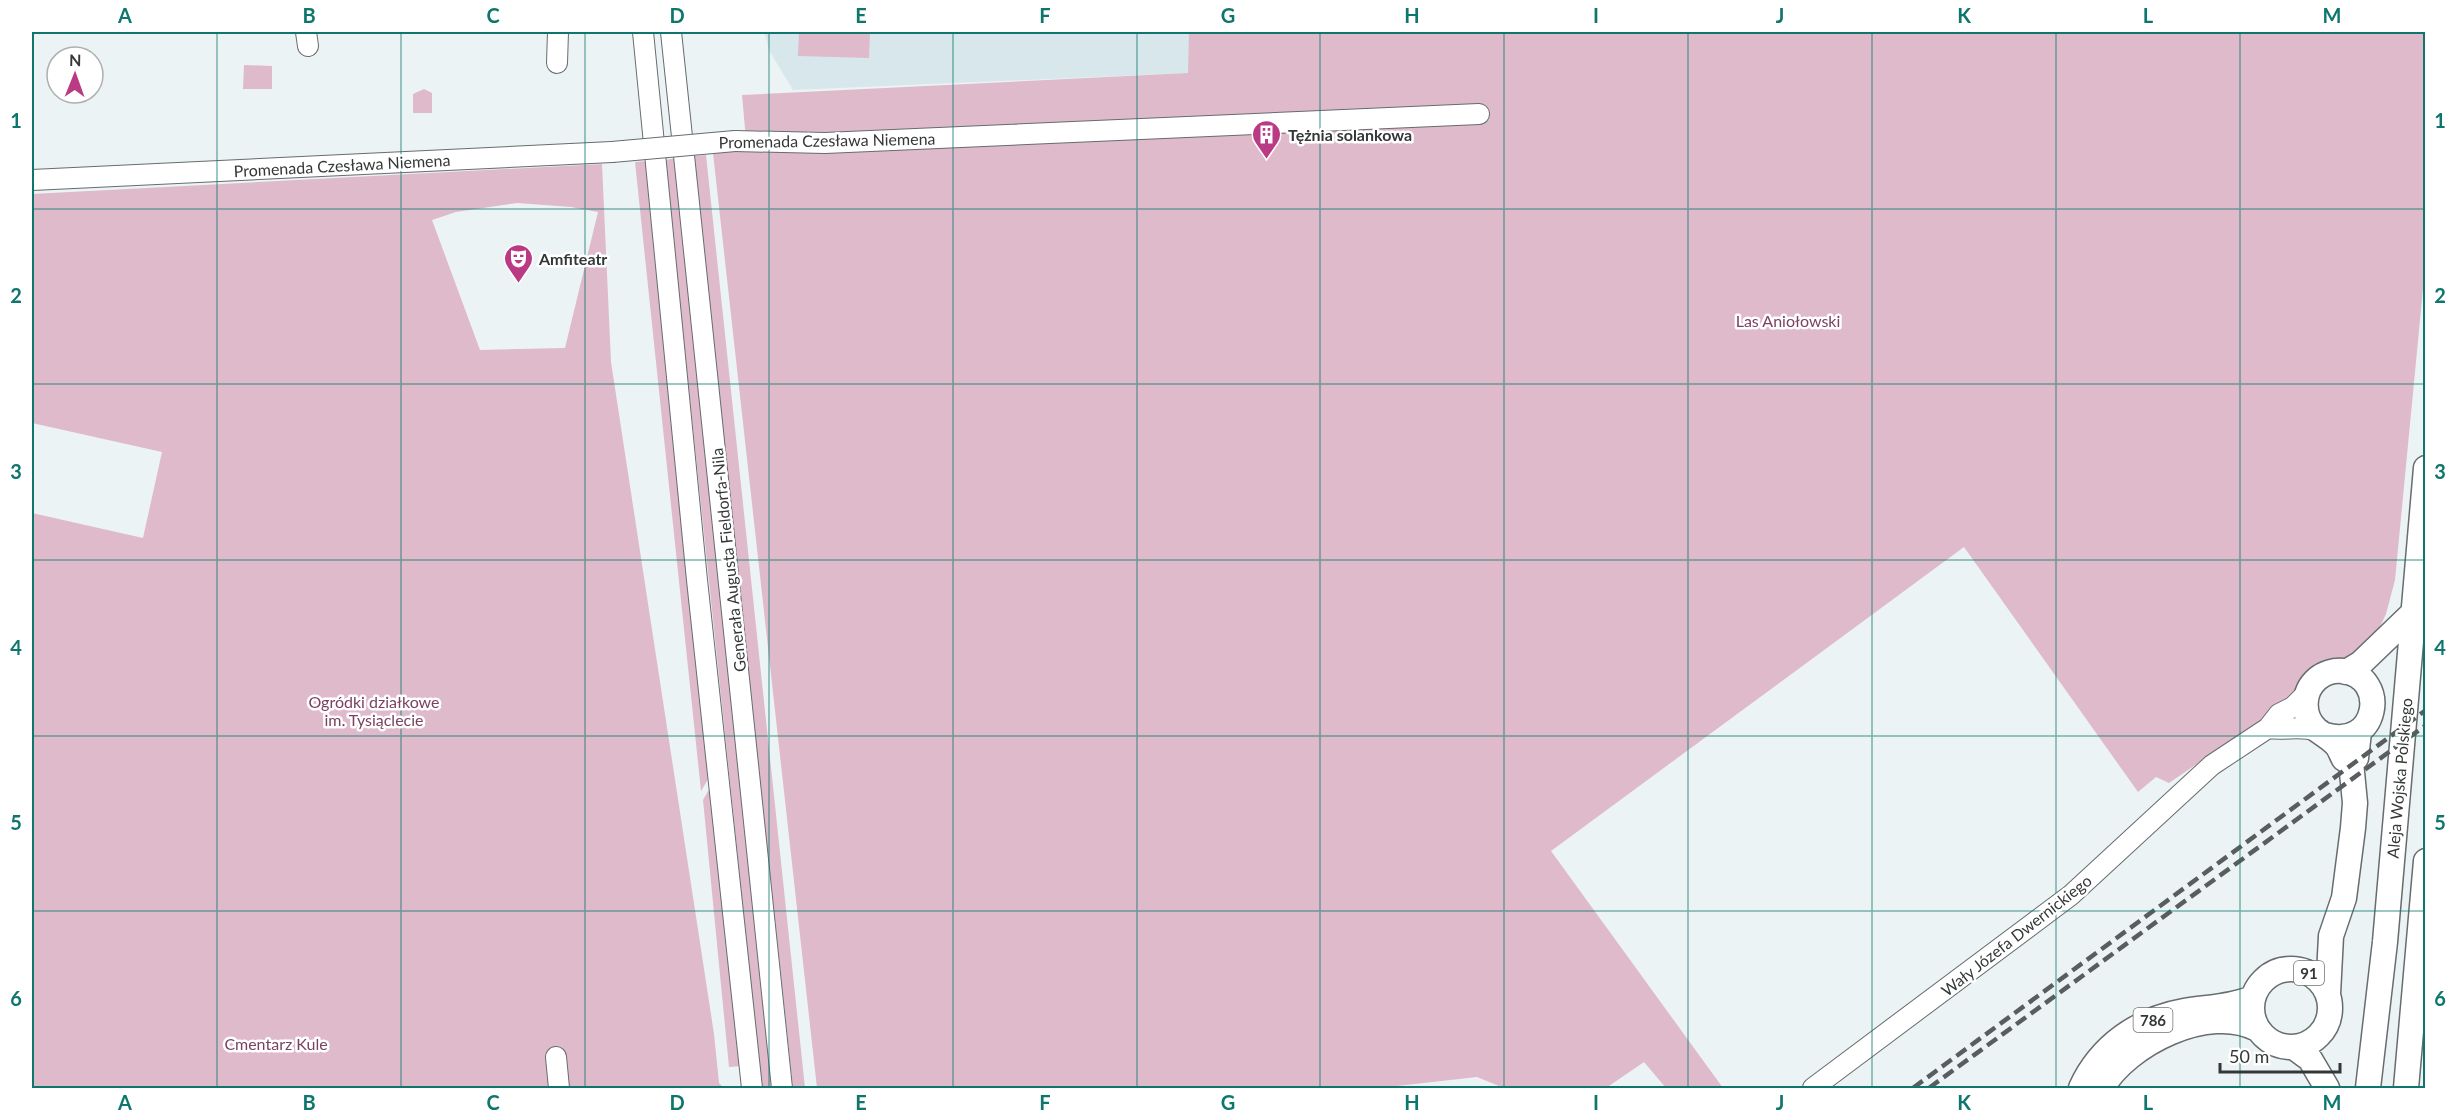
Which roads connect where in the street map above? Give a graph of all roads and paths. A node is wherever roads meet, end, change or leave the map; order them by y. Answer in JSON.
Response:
{"nodes":[{"id":1,"x":558,"y":32,"type":"edge"},
{"id":2,"x":643,"y":32,"type":"edge"},
{"id":3,"x":671,"y":32,"type":"edge"},
{"id":4,"x":557,"y":63,"type":"dead end"},
{"id":5,"x":1479,"y":114,"type":"dead end"},
{"id":6,"x":32,"y":180,"type":"edge"},
{"id":7,"x":2426,"y":468,"type":"edge"},
{"id":8,"x":2413,"y":613,"type":"junction"},
{"id":9,"x":2346,"y":672,"type":"junction"},
{"id":10,"x":2308,"y":692,"type":"junction"},
{"id":11,"x":2268,"y":728,"type":"junction"},
{"id":12,"x":2359,"y":732,"type":"junction"},
{"id":13,"x":2321,"y":733,"type":"junction"},
{"id":14,"x":2351,"y":762,"type":"junction"},
{"id":15,"x":2426,"y":861,"type":"edge"},
{"id":16,"x":2424,"y":890,"type":"edge"},
{"id":17,"x":2331,"y":936,"type":"junction"},
{"id":18,"x":2295,"y":969,"type":"junction"},
{"id":19,"x":2328,"y":994,"type":"junction"},
{"id":20,"x":2253,"y":999,"type":"junction"},
{"id":21,"x":2257,"y":1029,"type":"junction"},
{"id":22,"x":2295,"y":1048,"type":"junction"},
{"id":23,"x":556,"y":1057,"type":"dead end"},
{"id":24,"x":559,"y":1089,"type":"edge"},
{"id":25,"x":752,"y":1089,"type":"edge"},
{"id":26,"x":782,"y":1089,"type":"edge"},
{"id":27,"x":1813,"y":1089,"type":"edge"},
{"id":28,"x":2080,"y":1089,"type":"edge"},
{"id":29,"x":2102,"y":1089,"type":"edge"},
{"id":30,"x":2327,"y":1089,"type":"edge"},
{"id":31,"x":2368,"y":1089,"type":"edge"},
{"id":32,"x":2406,"y":1089,"type":"edge"}],
"edges":[{"from":1,"to":4,"type":"street"},
{"from":2,"to":25,"type":"street","name":"Generała Augusta Fieldorfa-Nila"},
{"from":3,"to":26,"type":"street","name":"Generała Augusta Fieldorfa-Nila"},
{"from":5,"to":6,"type":"street","name":"Promenada Czesława Niemena","bridge":true},
{"from":7,"to":8,"type":"main road","name":"Aleja Wojska Polskiego"},
{"from":8,"to":9,"type":"main road"},
{"from":8,"to":31,"type":"main road","name":"Aleja Wojska Polskiego"},
{"from":9,"to":10,"type":"main road"},
{"from":9,"to":12,"type":"main road"},
{"from":10,"to":11,"type":"street","name":"Wały Józefa Dwernickiego"},
{"from":10,"to":13,"type":"main road"},
{"from":11,"to":13,"type":"street"},
{"from":11,"to":27,"type":"street","name":"Wały Józefa Dwernickiego"},
{"from":12,"to":13,"type":"main road"},
{"from":12,"to":14,"type":"main road"},
{"from":13,"to":14,"type":"main road"},
{"from":14,"to":17,"type":"main road"},
{"from":15,"to":16,"type":"main road","name":"Aleja Wojska Polskiego"},
{"from":16,"to":32,"type":"main road","name":"Aleja Wojska Polskiego"},
{"from":17,"to":18,"type":"main road"},
{"from":17,"to":19,"type":"main road"},
{"from":18,"to":19,"type":"main road","number":"91"},
{"from":18,"to":20,"type":"main road","number":"91"},
{"from":19,"to":22,"type":"main road","number":"91"},
{"from":20,"to":21,"type":"main road"},
{"from":20,"to":28,"type":"main road","number":"786"},
{"from":21,"to":22,"type":"main road"},
{"from":21,"to":29,"type":"main road"},
{"from":22,"to":30,"type":"main road"},
{"from":23,"to":24,"type":"street"}]}
